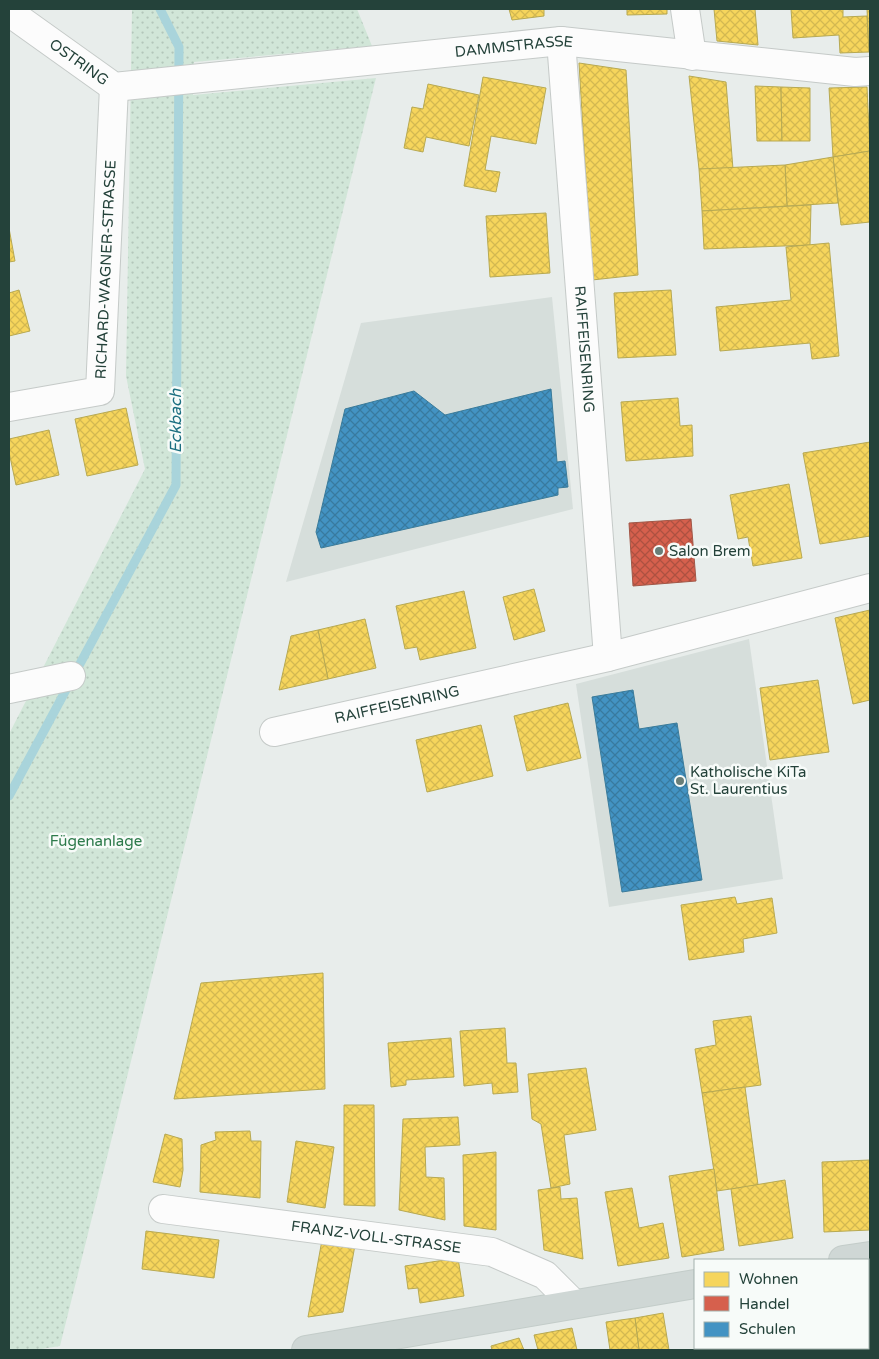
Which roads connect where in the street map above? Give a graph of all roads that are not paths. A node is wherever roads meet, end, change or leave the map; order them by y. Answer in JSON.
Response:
{"nodes":[{"id":1,"x":685,"y":9,"type":"edge"},
{"id":2,"x":9,"y":12,"type":"edge"},
{"id":3,"x":561,"y":41,"type":"junction"},
{"id":4,"x":692,"y":56,"type":"junction"},
{"id":5,"x":870,"y":71,"type":"edge"},
{"id":6,"x":157,"y":81,"type":"joint"},
{"id":7,"x":114,"y":87,"type":"junction"},
{"id":8,"x":9,"y":408,"type":"edge"},
{"id":9,"x":870,"y":588,"type":"edge"},
{"id":10,"x":608,"y":656,"type":"junction"},
{"id":11,"x":71,"y":676,"type":"dead end"},
{"id":12,"x":9,"y":689,"type":"edge"},
{"id":13,"x":274,"y":732,"type":"dead end"},
{"id":14,"x":163,"y":1209,"type":"dead end"},
{"id":15,"x":870,"y":1256,"type":"edge"},
{"id":16,"x":850,"y":1259,"type":"edge"},
{"id":17,"x":694,"y":1284,"type":"edge"},
{"id":18,"x":574,"y":1304,"type":"junction"},
{"id":19,"x":306,"y":1350,"type":"edge"}],
"edges":[{"from":1,"to":4,"type":"street"},
{"from":2,"to":7,"type":"street","name":"OSTRING"},
{"from":3,"to":4,"type":"street","name":"DAMMSTRASSE"},
{"from":3,"to":6,"type":"street","name":"DAMMSTRASSE"},
{"from":3,"to":10,"type":"street","name":"RAIFFEISENRING"},
{"from":4,"to":5,"type":"street","name":"DAMMSTRASSE"},
{"from":6,"to":7,"type":"street","name":"OSTRING"},
{"from":7,"to":8,"type":"street","name":"RICHARD-WAGNER-STRASSE"},
{"from":9,"to":10,"type":"street","name":"RAIFFEISENRING"},
{"from":10,"to":13,"type":"street","name":"RAIFFEISENRING"},
{"from":11,"to":12,"type":"street"},
{"from":14,"to":18,"type":"street","name":"FRANZ-VOLL-STRASSE"},
{"from":15,"to":16,"type":"main road"},
{"from":17,"to":18,"type":"main road"},
{"from":18,"to":19,"type":"main road"}]}
